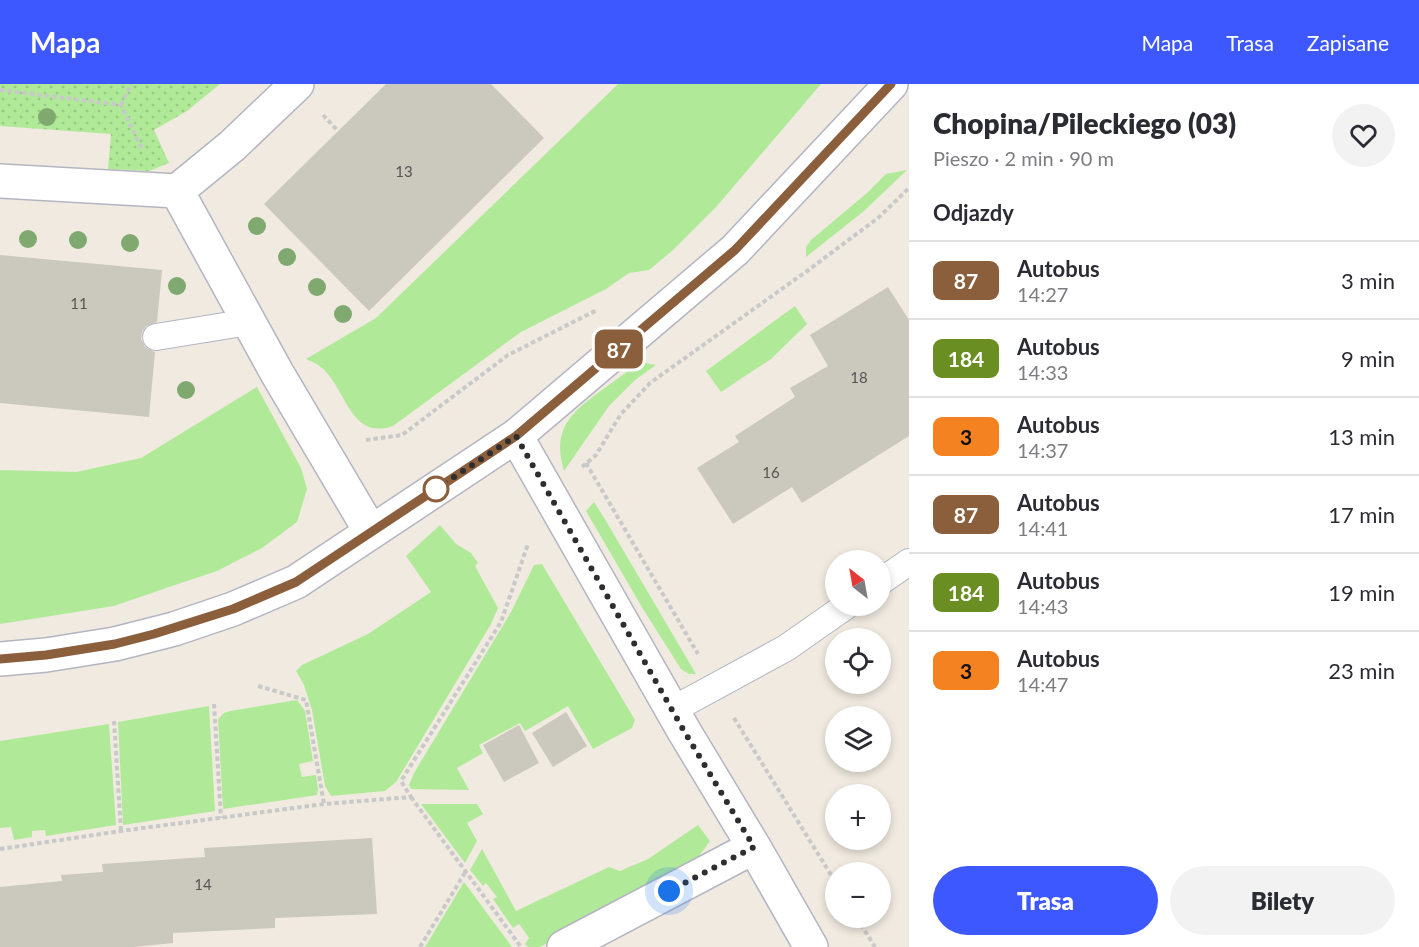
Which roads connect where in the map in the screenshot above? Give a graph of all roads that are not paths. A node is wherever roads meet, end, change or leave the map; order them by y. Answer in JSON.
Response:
{"nodes":[{"id":1,"x":297,"y":84,"type":"edge"},
{"id":2,"x":891,"y":84,"type":"edge"},
{"id":3,"x":0,"y":181,"type":"edge"},
{"id":4,"x":177,"y":191,"type":"junction"},
{"id":5,"x":249,"y":322,"type":"junction"},
{"id":6,"x":156,"y":336,"type":"dead end"},
{"id":7,"x":516,"y":436,"type":"junction"},
{"id":8,"x":371,"y":532,"type":"junction"},
{"id":9,"x":909,"y":562,"type":"edge"},
{"id":10,"x":891,"y":574,"type":"edge"},
{"id":11,"x":832,"y":616,"type":"edge"},
{"id":12,"x":0,"y":659,"type":"edge"},
{"id":13,"x":672,"y":710,"type":"junction"},
{"id":14,"x":754,"y":847,"type":"junction"},
{"id":15,"x":564,"y":947,"type":"edge"},
{"id":16,"x":811,"y":947,"type":"edge"}],
"edges":[{"from":1,"to":4,"type":"street"},
{"from":2,"to":7,"type":"street"},
{"from":3,"to":4,"type":"street"},
{"from":4,"to":5,"type":"street"},
{"from":5,"to":6,"type":"lane"},
{"from":5,"to":8,"type":"street"},
{"from":7,"to":8,"type":"street"},
{"from":7,"to":13,"type":"street"},
{"from":8,"to":12,"type":"street"},
{"from":9,"to":10,"type":"lane"},
{"from":11,"to":13,"type":"lane"},
{"from":13,"to":14,"type":"street"},
{"from":14,"to":15,"type":"street"},
{"from":14,"to":16,"type":"street"}]}
